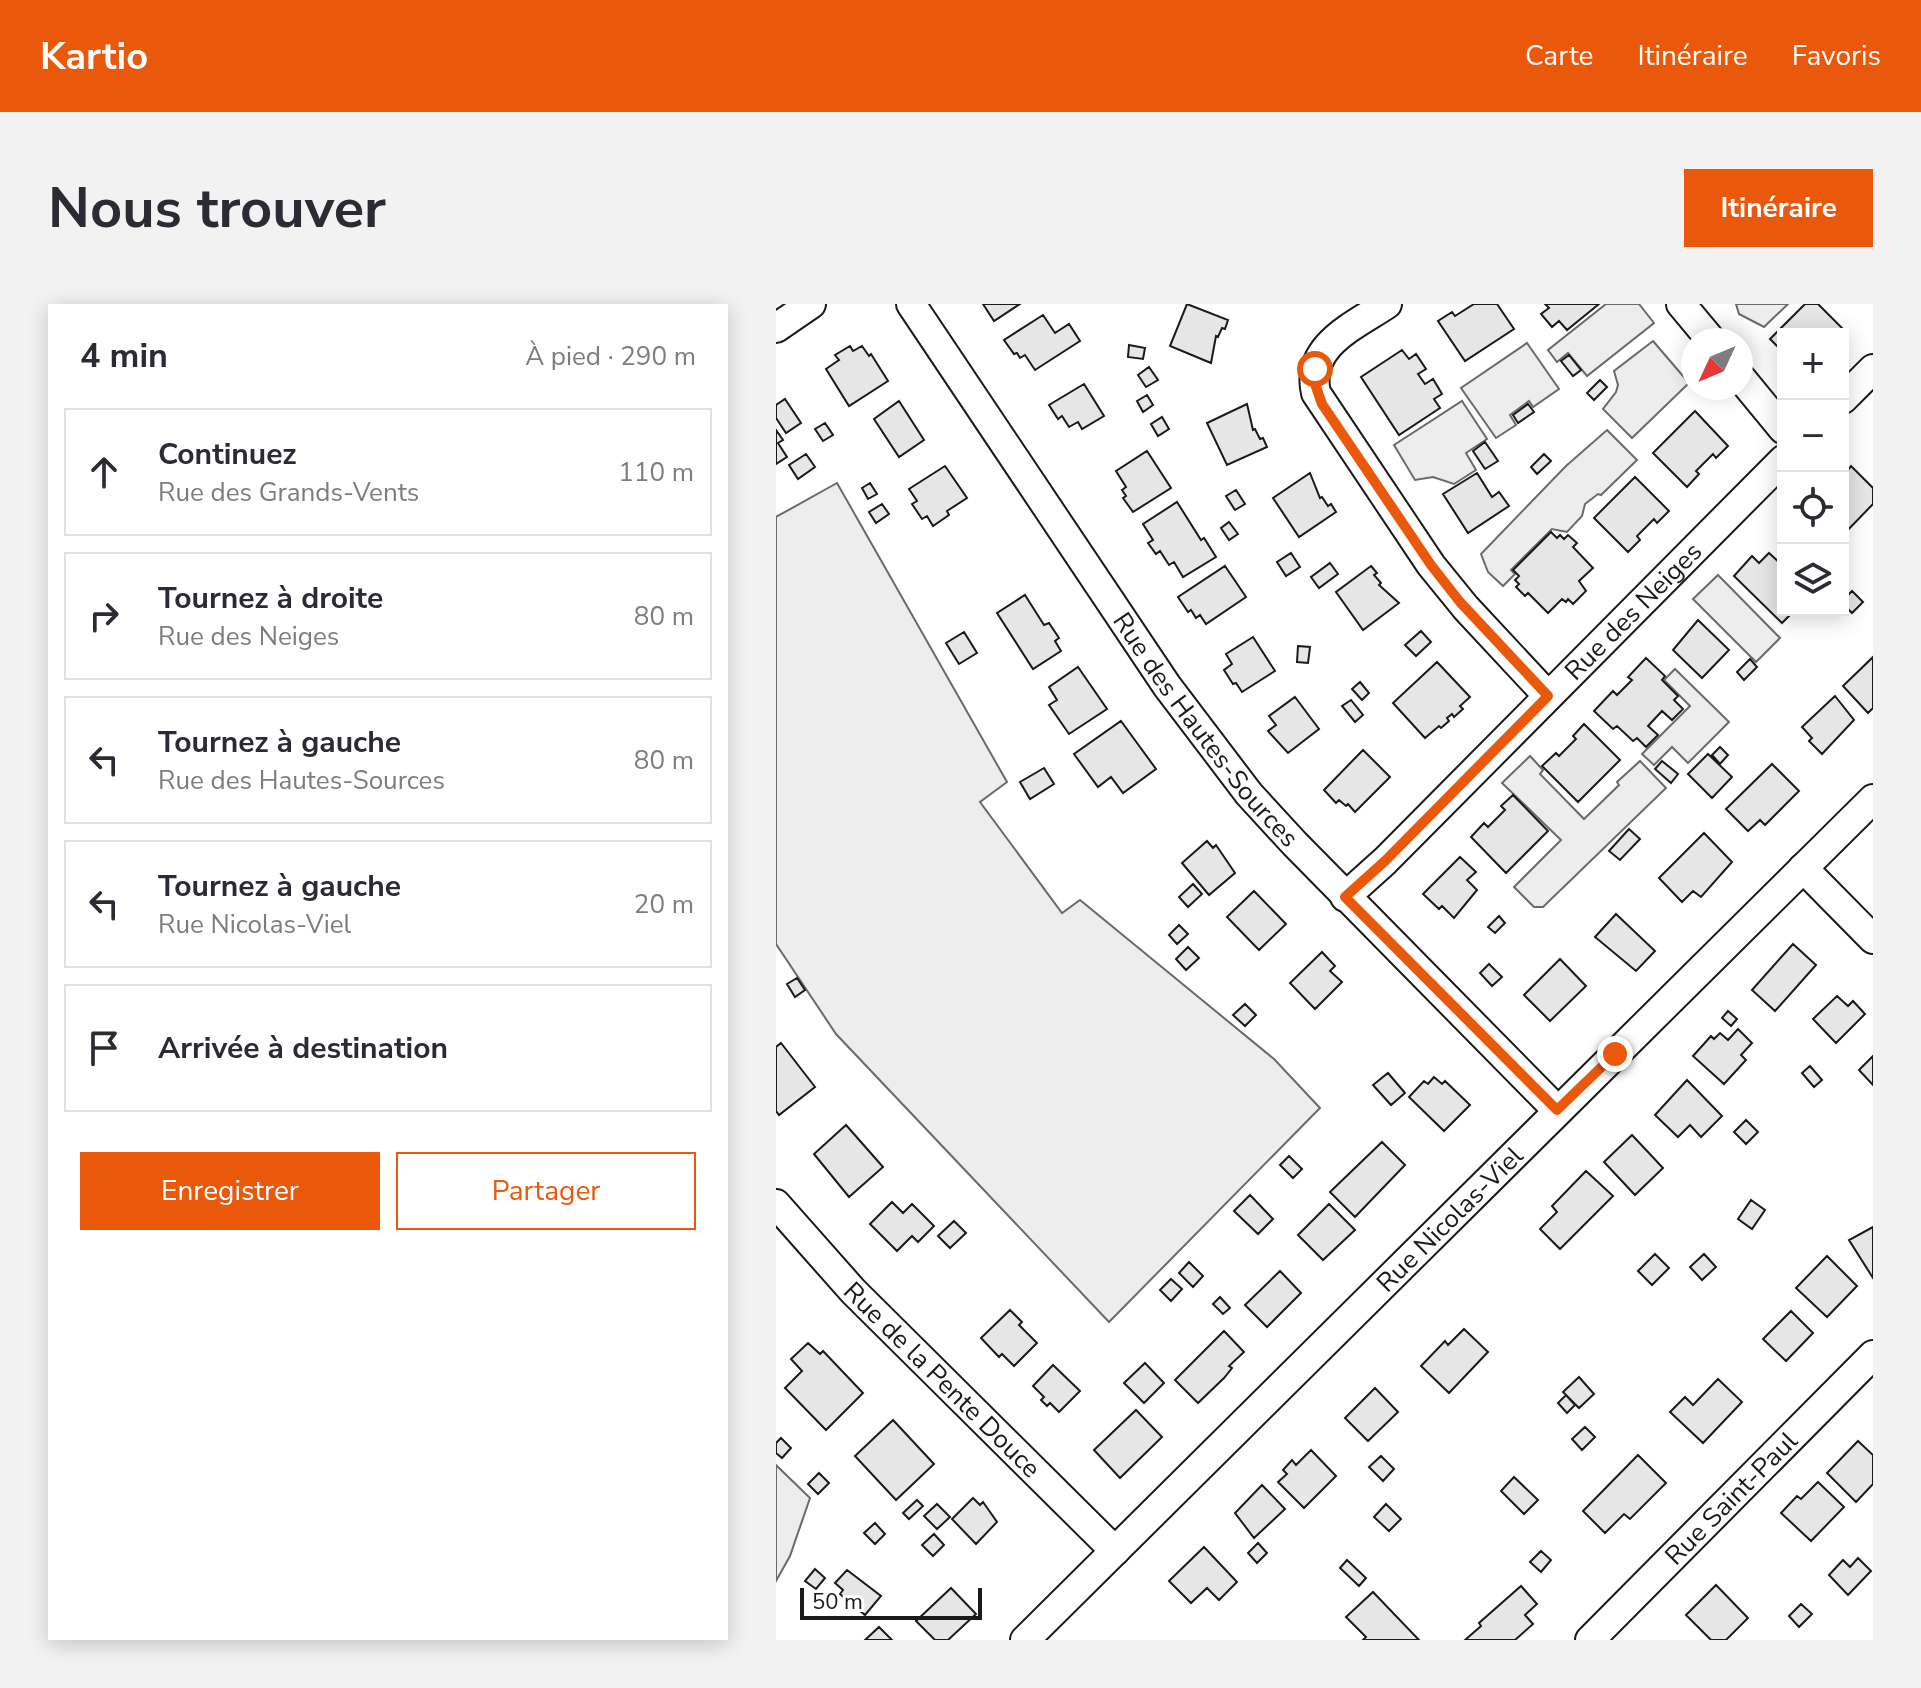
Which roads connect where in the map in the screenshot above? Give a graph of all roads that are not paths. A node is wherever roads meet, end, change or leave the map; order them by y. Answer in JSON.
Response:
{"nodes":[{"id":1,"x":811,"y":304,"type":"edge"},
{"id":2,"x":911,"y":304,"type":"edge"},
{"id":3,"x":1387,"y":304,"type":"edge"},
{"id":4,"x":1681,"y":304,"type":"edge"},
{"id":5,"x":776,"y":328,"type":"edge"},
{"id":6,"x":1701,"y":328,"type":"edge"},
{"id":7,"x":1873,"y":369,"type":"edge"},
{"id":8,"x":1753,"y":393,"type":"edge"},
{"id":9,"x":1849,"y":393,"type":"edge"},
{"id":10,"x":1777,"y":422,"type":"edge"},
{"id":11,"x":1777,"y":466,"type":"edge"},
{"id":12,"x":1548,"y":696,"type":"junction"},
{"id":13,"x":1873,"y":799,"type":"edge"},
{"id":14,"x":1803,"y":868,"type":"junction"},
{"id":15,"x":1345,"y":897,"type":"junction"},
{"id":16,"x":1873,"y":939,"type":"edge"},
{"id":17,"x":1557,"y":1110,"type":"junction"},
{"id":18,"x":776,"y":1204,"type":"edge"},
{"id":19,"x":1873,"y":1355,"type":"edge"},
{"id":20,"x":1115,"y":1551,"type":"junction"},
{"id":21,"x":1025,"y":1640,"type":"edge"},
{"id":22,"x":1590,"y":1640,"type":"edge"}],
"edges":[{"from":1,"to":5,"type":"street"},
{"from":2,"to":15,"type":"street","name":"Rue des Hautes-Sources"},
{"from":3,"to":12,"type":"street"},
{"from":4,"to":6,"type":"street"},
{"from":7,"to":9,"type":"street"},
{"from":8,"to":10,"type":"street"},
{"from":11,"to":12,"type":"street","name":"Rue des Neiges"},
{"from":12,"to":15,"type":"street","name":"Rue des Neiges"},
{"from":13,"to":14,"type":"street","name":"Rue Nicolas-Viel"},
{"from":14,"to":16,"type":"street"},
{"from":14,"to":17,"type":"street","name":"Rue Nicolas-Viel"},
{"from":15,"to":17,"type":"street","name":"Rue des Hautes-Sources"},
{"from":17,"to":20,"type":"street","name":"Rue Nicolas-Viel"},
{"from":18,"to":20,"type":"street","name":"Rue de la Pente Douce"},
{"from":19,"to":22,"type":"street","name":"Rue Saint-Paul"},
{"from":20,"to":21,"type":"street","name":"Rue Nicolas-Viel"}]}
